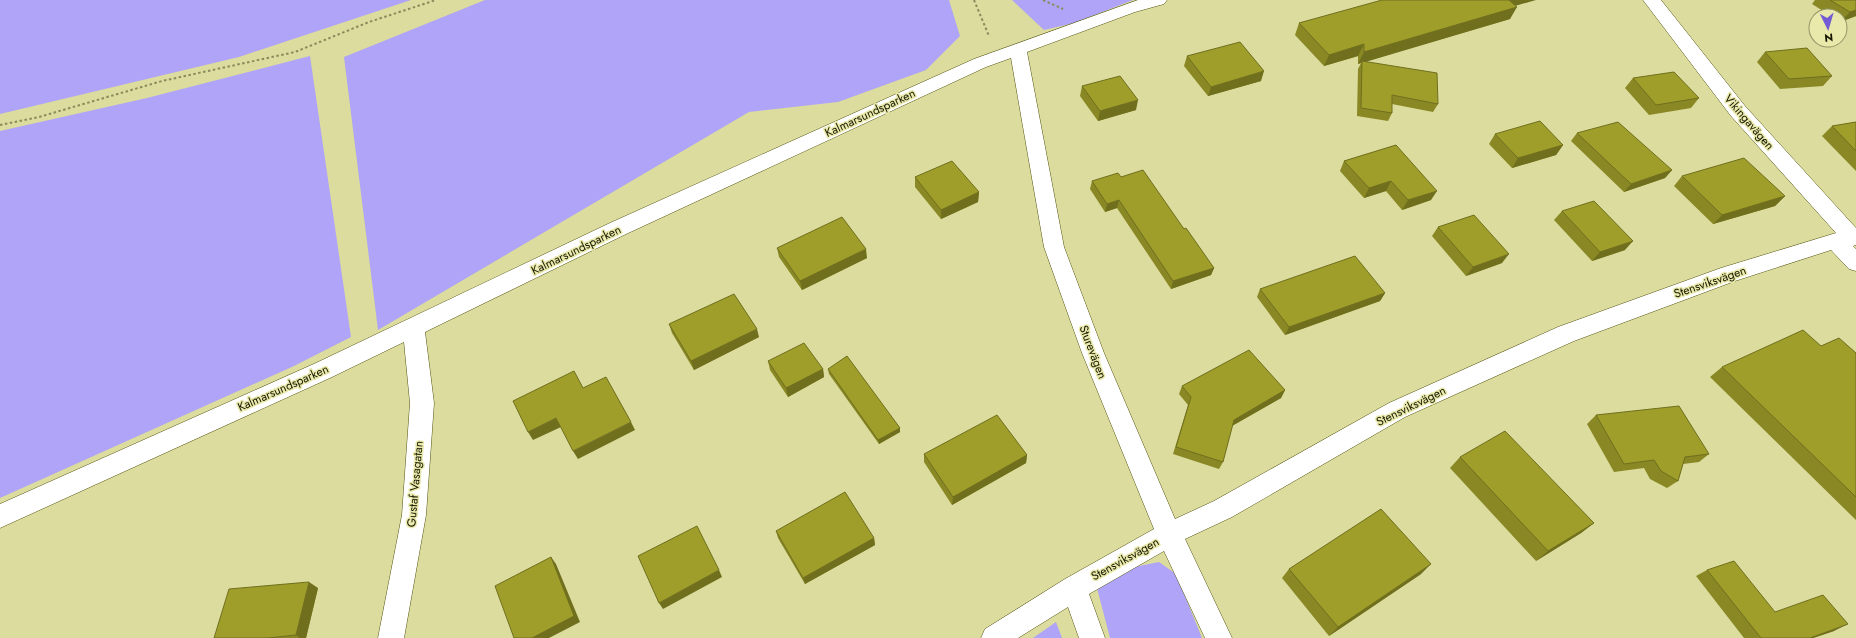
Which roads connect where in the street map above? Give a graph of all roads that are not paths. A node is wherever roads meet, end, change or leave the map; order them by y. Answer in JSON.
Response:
{"nodes":[{"id":1,"x":1158,"y":0,"type":"edge"},
{"id":2,"x":1652,"y":0,"type":"edge"},
{"id":3,"x":1008,"y":53,"type":"junction"},
{"id":4,"x":1848,"y":239,"type":"edge"},
{"id":5,"x":1856,"y":263,"type":"edge"},
{"id":6,"x":413,"y":328,"type":"junction"},
{"id":7,"x":0,"y":516,"type":"edge"},
{"id":8,"x":1169,"y":534,"type":"junction"},
{"id":9,"x":1074,"y":588,"type":"junction"},
{"id":10,"x":391,"y":638,"type":"edge"},
{"id":11,"x":994,"y":638,"type":"edge"},
{"id":12,"x":1092,"y":638,"type":"edge"},
{"id":13,"x":1219,"y":638,"type":"edge"}],
"edges":[{"from":1,"to":3,"type":"street","name":"Kalmarsundsparken"},
{"from":2,"to":4,"type":"street","name":"Vikingavägen"},
{"from":3,"to":6,"type":"street","name":"Kalmarsundsparken"},
{"from":3,"to":8,"type":"street","name":"Sturevägen"},
{"from":4,"to":5,"type":"street","name":"Vikingavägen"},
{"from":4,"to":8,"type":"street","name":"Stensviksvägen"},
{"from":6,"to":7,"type":"street","name":"Kalmarsundsparken"},
{"from":6,"to":10,"type":"street","name":"Gustaf Vasagatan"},
{"from":8,"to":9,"type":"street","name":"Stensviksvägen"},
{"from":8,"to":13,"type":"street","name":"Sturevägen"},
{"from":9,"to":11,"type":"street","name":"Stensviksvägen"},
{"from":9,"to":12,"type":"street"}]}
